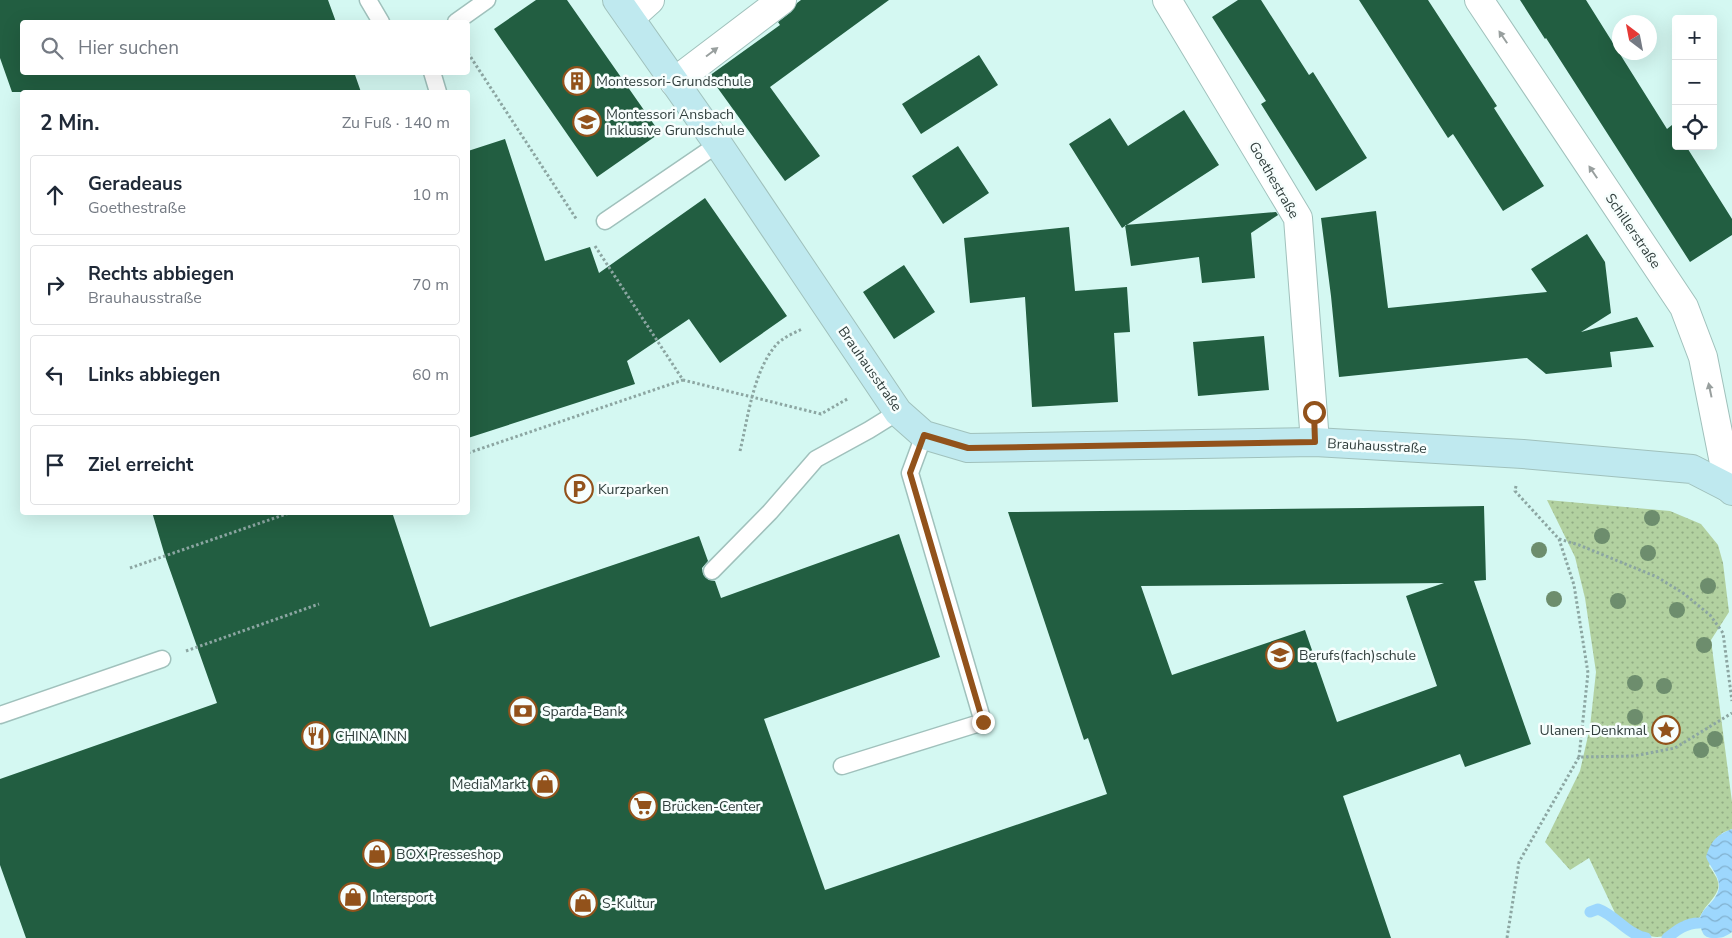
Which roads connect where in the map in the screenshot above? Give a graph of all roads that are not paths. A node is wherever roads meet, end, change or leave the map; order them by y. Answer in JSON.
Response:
{"nodes":[{"id":1,"x":368,"y":0,"type":"edge"},
{"id":2,"x":487,"y":0,"type":"edge"},
{"id":3,"x":782,"y":0,"type":"edge"},
{"id":4,"x":1167,"y":0,"type":"edge"},
{"id":5,"x":1479,"y":0,"type":"edge"},
{"id":6,"x":632,"y":6,"type":"edge"},
{"id":7,"x":380,"y":20,"type":"edge"},
{"id":8,"x":459,"y":20,"type":"edge"},
{"id":9,"x":433,"y":75,"type":"edge"},
{"id":10,"x":674,"y":82,"type":"junction"},
{"id":11,"x":437,"y":90,"type":"edge"},
{"id":12,"x":718,"y":144,"type":"junction"},
{"id":13,"x":604,"y":221,"type":"dead end"},
{"id":14,"x":898,"y":412,"type":"junction"},
{"id":15,"x":924,"y":435,"type":"junction"},
{"id":16,"x":1315,"y":442,"type":"junction"},
{"id":17,"x":1731,"y":489,"type":"edge"},
{"id":18,"x":712,"y":571,"type":"dead end"},
{"id":19,"x":162,"y":659,"type":"road end"},
{"id":20,"x":0,"y":715,"type":"edge"},
{"id":21,"x":842,"y":766,"type":"dead end"}],
"edges":[{"from":1,"to":7,"type":"lane"},
{"from":2,"to":8,"type":"lane"},
{"from":10,"to":3,"type":"street","one_way":true},
{"from":4,"to":16,"type":"street","name":"Goethestraße"},
{"from":17,"to":5,"type":"street","name":"Schillerstraße","one_way":true},
{"from":6,"to":10,"type":"main road","name":"Brauhausstraße"},
{"from":9,"to":11,"type":"lane"},
{"from":10,"to":12,"type":"main road","name":"Brauhausstraße"},
{"from":12,"to":13,"type":"lane"},
{"from":12,"to":14,"type":"main road","name":"Brauhausstraße"},
{"from":14,"to":15,"type":"main road","name":"Brauhausstraße"},
{"from":14,"to":18,"type":"lane"},
{"from":15,"to":16,"type":"main road","name":"Brauhausstraße"},
{"from":15,"to":21,"type":"lane"},
{"from":16,"to":17,"type":"main road","name":"Brauhausstraße"},
{"from":19,"to":20,"type":"lane"}]}
